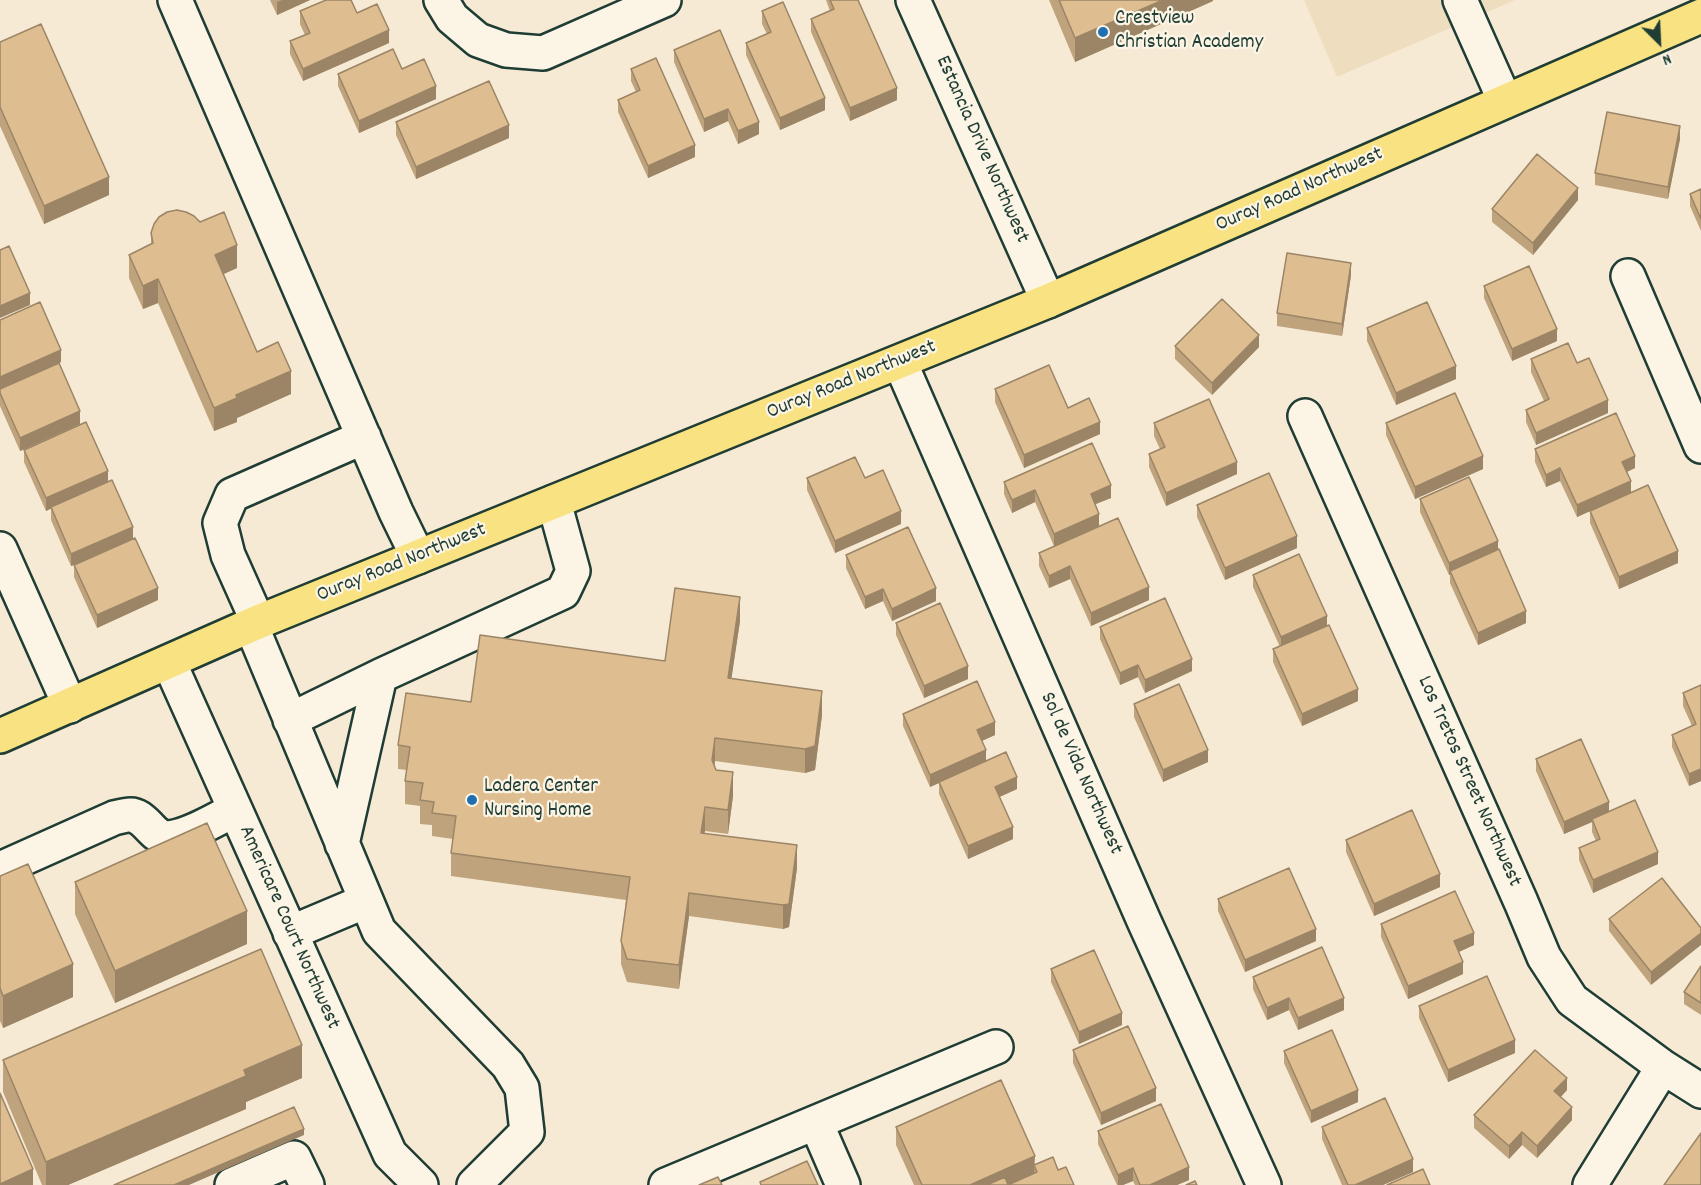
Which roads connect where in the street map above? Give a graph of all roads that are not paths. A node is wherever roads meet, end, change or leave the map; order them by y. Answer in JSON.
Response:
{"nodes":[{"id":1,"x":176,"y":0,"type":"edge"},
{"id":2,"x":441,"y":0,"type":"edge"},
{"id":3,"x":664,"y":0,"type":"edge"},
{"id":4,"x":913,"y":0,"type":"edge"},
{"id":5,"x":1460,"y":0,"type":"edge"},
{"id":6,"x":1701,"y":16,"type":"edge"},
{"id":7,"x":1505,"y":101,"type":"junction"},
{"id":8,"x":1628,"y":276,"type":"dead end"},
{"id":9,"x":1048,"y":301,"type":"junction"},
{"id":10,"x":900,"y":362,"type":"junction"},
{"id":11,"x":1305,"y":416,"type":"dead end"},
{"id":12,"x":364,"y":437,"type":"junction"},
{"id":13,"x":1701,"y":446,"type":"edge"},
{"id":14,"x":554,"y":502,"type":"junction"},
{"id":15,"x":0,"y":549,"type":"edge"},
{"id":16,"x":418,"y":557,"type":"junction"},
{"id":17,"x":255,"y":624,"type":"junction"},
{"id":18,"x":170,"y":662,"type":"junction"},
{"id":19,"x":380,"y":676,"type":"junction"},
{"id":20,"x":70,"y":706,"type":"junction"},
{"id":21,"x":290,"y":720,"type":"junction"},
{"id":22,"x":0,"y":736,"type":"edge"},
{"id":23,"x":235,"y":810,"type":"junction"},
{"id":24,"x":342,"y":844,"type":"junction"},
{"id":25,"x":0,"y":869,"type":"edge"},
{"id":26,"x":366,"y":901,"type":"junction"},
{"id":27,"x":290,"y":933,"type":"junction"},
{"id":28,"x":996,"y":1047,"type":"dead end"},
{"id":29,"x":1663,"y":1067,"type":"junction"},
{"id":30,"x":1701,"y":1091,"type":"edge"},
{"id":31,"x":816,"y":1123,"type":"junction"},
{"id":32,"x":731,"y":1173,"type":"edge"},
{"id":33,"x":232,"y":1185,"type":"edge"},
{"id":34,"x":307,"y":1185,"type":"edge"},
{"id":35,"x":421,"y":1185,"type":"edge"},
{"id":36,"x":474,"y":1185,"type":"edge"},
{"id":37,"x":666,"y":1185,"type":"edge"},
{"id":38,"x":843,"y":1185,"type":"edge"},
{"id":39,"x":1264,"y":1185,"type":"edge"},
{"id":40,"x":1590,"y":1185,"type":"edge"}],
"edges":[{"from":1,"to":12,"type":"street"},
{"from":2,"to":3,"type":"street"},
{"from":4,"to":9,"type":"street","name":"Estancia Drive Northwest"},
{"from":5,"to":7,"type":"street"},
{"from":6,"to":7,"type":"main road","name":"Ouray Road Northwest"},
{"from":7,"to":9,"type":"main road","name":"Ouray Road Northwest"},
{"from":8,"to":13,"type":"street"},
{"from":9,"to":10,"type":"main road","name":"Ouray Road Northwest"},
{"from":10,"to":14,"type":"main road","name":"Ouray Road Northwest"},
{"from":10,"to":39,"type":"street","name":"Sol de Vida Northwest"},
{"from":11,"to":29,"type":"street","name":"Los Tretos Street Northwest"},
{"from":12,"to":16,"type":"street"},
{"from":12,"to":17,"type":"street"},
{"from":14,"to":16,"type":"main road","name":"Ouray Road Northwest"},
{"from":14,"to":19,"type":"street"},
{"from":15,"to":20,"type":"street"},
{"from":16,"to":17,"type":"main road","name":"Ouray Road Northwest"},
{"from":17,"to":18,"type":"main road","name":"Ouray Road Northwest"},
{"from":17,"to":21,"type":"street"},
{"from":18,"to":20,"type":"main road","name":"Ouray Road Northwest"},
{"from":18,"to":23,"type":"street","name":"Americare Court Northwest"},
{"from":19,"to":21,"type":"street"},
{"from":19,"to":24,"type":"street"},
{"from":20,"to":22,"type":"main road","name":"Ouray Road Northwest"},
{"from":21,"to":24,"type":"street"},
{"from":23,"to":25,"type":"street"},
{"from":23,"to":27,"type":"street","name":"Americare Court Northwest"},
{"from":24,"to":26,"type":"street"},
{"from":26,"to":27,"type":"street"},
{"from":26,"to":36,"type":"street"},
{"from":27,"to":35,"type":"street","name":"Americare Court Northwest"},
{"from":28,"to":31,"type":"street"},
{"from":29,"to":30,"type":"street","name":"Los Tretos Street Northwest"},
{"from":29,"to":40,"type":"street"},
{"from":31,"to":32,"type":"street"},
{"from":31,"to":38,"type":"street"},
{"from":32,"to":37,"type":"street"},
{"from":33,"to":34,"type":"street"}]}
